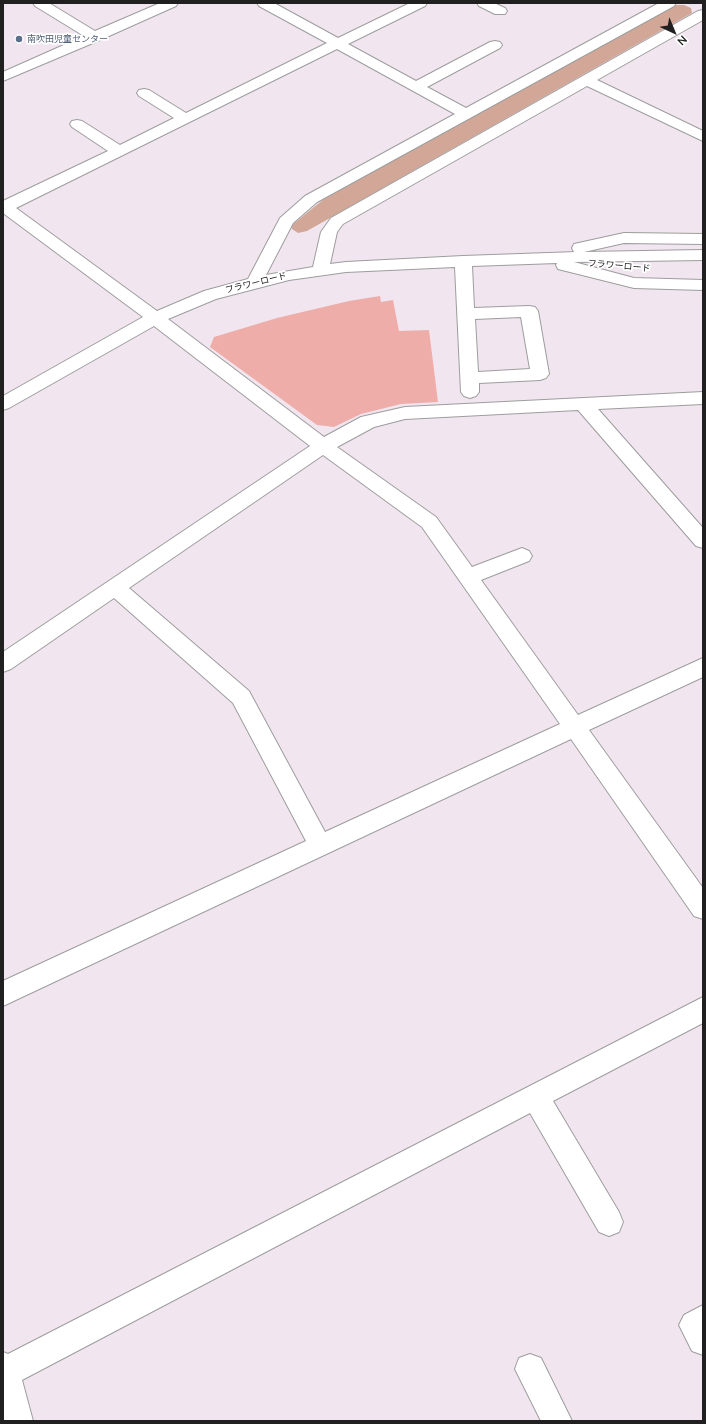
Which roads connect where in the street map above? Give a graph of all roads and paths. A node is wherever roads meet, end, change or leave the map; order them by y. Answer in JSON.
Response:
{"nodes":[{"id":1,"x":40,"y":3,"type":"edge"},
{"id":2,"x":171,"y":3,"type":"edge"},
{"id":3,"x":264,"y":3,"type":"edge"},
{"id":4,"x":420,"y":3,"type":"edge"},
{"id":5,"x":484,"y":3,"type":"edge"},
{"id":6,"x":669,"y":3,"type":"edge"},
{"id":7,"x":500,"y":11,"type":"dead end"},
{"id":8,"x":703,"y":14,"type":"edge"},
{"id":9,"x":95,"y":37,"type":"junction"},
{"id":10,"x":338,"y":43,"type":"junction"},
{"id":11,"x":495,"y":45,"type":"dead end"},
{"id":12,"x":3,"y":77,"type":"edge"},
{"id":13,"x":586,"y":80,"type":"junction"},
{"id":14,"x":416,"y":86,"type":"junction"},
{"id":15,"x":144,"y":93,"type":"dead end"},
{"id":16,"x":466,"y":114,"type":"junction"},
{"id":17,"x":186,"y":119,"type":"junction"},
{"id":18,"x":77,"y":124,"type":"dead end"},
{"id":19,"x":703,"y":137,"type":"edge"},
{"id":20,"x":119,"y":151,"type":"junction"},
{"id":21,"x":4,"y":207,"type":"edge"},
{"id":22,"x":703,"y":239,"type":"edge"},
{"id":23,"x":703,"y":255,"type":"edge"},
{"id":24,"x":536,"y":258,"type":"junction"},
{"id":25,"x":463,"y":261,"type":"junction"},
{"id":26,"x":320,"y":270,"type":"junction"},
{"id":27,"x":703,"y":271,"type":"edge"},
{"id":28,"x":254,"y":283,"type":"junction"},
{"id":29,"x":703,"y":285,"type":"edge"},
{"id":30,"x":466,"y":314,"type":"junction"},
{"id":31,"x":155,"y":318,"type":"junction"},
{"id":32,"x":469,"y":378,"type":"junction"},
{"id":33,"x":703,"y":398,"type":"edge"},
{"id":34,"x":3,"y":404,"type":"edge"},
{"id":35,"x":583,"y":404,"type":"junction"},
{"id":36,"x":471,"y":409,"type":"junction"},
{"id":37,"x":323,"y":446,"type":"junction"},
{"id":38,"x":703,"y":542,"type":"edge"},
{"id":39,"x":522,"y":556,"type":"dead end"},
{"id":40,"x":468,"y":577,"type":"junction"},
{"id":41,"x":115,"y":587,"type":"junction"},
{"id":42,"x":3,"y":664,"type":"edge"},
{"id":43,"x":703,"y":667,"type":"edge"},
{"id":44,"x":575,"y":727,"type":"junction"},
{"id":45,"x":320,"y":845,"type":"junction"},
{"id":46,"x":703,"y":908,"type":"edge"},
{"id":47,"x":3,"y":994,"type":"edge"},
{"id":48,"x":703,"y":1009,"type":"edge"},
{"id":49,"x":535,"y":1097,"type":"junction"},
{"id":50,"x":609,"y":1222,"type":"dead end"},
{"id":51,"x":703,"y":1320,"type":"edge"},
{"id":52,"x":703,"y":1340,"type":"edge"},
{"id":53,"x":530,"y":1369,"type":"dead end"},
{"id":54,"x":3,"y":1371,"type":"edge"},
{"id":55,"x":18,"y":1421,"type":"edge"},
{"id":56,"x":557,"y":1421,"type":"edge"}],
"edges":[{"from":1,"to":9,"type":"street"},
{"from":2,"to":9,"type":"street"},
{"from":3,"to":10,"type":"street"},
{"from":4,"to":10,"type":"street"},
{"from":5,"to":7,"type":"street"},
{"from":6,"to":16,"type":"street"},
{"from":8,"to":13,"type":"street"},
{"from":9,"to":12,"type":"street"},
{"from":10,"to":14,"type":"street"},
{"from":10,"to":17,"type":"street"},
{"from":11,"to":14,"type":"street"},
{"from":13,"to":19,"type":"street"},
{"from":13,"to":26,"type":"street"},
{"from":14,"to":16,"type":"street"},
{"from":15,"to":17,"type":"street"},
{"from":16,"to":28,"type":"street"},
{"from":17,"to":20,"type":"street"},
{"from":18,"to":20,"type":"street"},
{"from":20,"to":21,"type":"street"},
{"from":21,"to":31,"type":"street"},
{"from":22,"to":24,"type":"street"},
{"from":23,"to":24,"type":"street","name":"フラワーロード"},
{"from":24,"to":25,"type":"street","name":"フラワーロード"},
{"from":24,"to":27,"type":"street","name":"フラワーロード"},
{"from":24,"to":29,"type":"street"},
{"from":25,"to":26,"type":"street","name":"フラワーロード"},
{"from":25,"to":30,"type":"street"},
{"from":26,"to":28,"type":"street","name":"フラワーロード"},
{"from":28,"to":31,"type":"street","name":"フラワーロード"},
{"from":30,"to":32,"type":"street"},
{"from":30,"to":32,"type":"street"},
{"from":31,"to":34,"type":"street","name":"フラワーロード"},
{"from":31,"to":37,"type":"street"},
{"from":32,"to":36,"type":"street"},
{"from":33,"to":35,"type":"street"},
{"from":35,"to":36,"type":"street"},
{"from":35,"to":38,"type":"street"},
{"from":36,"to":37,"type":"street"},
{"from":37,"to":40,"type":"street"},
{"from":37,"to":41,"type":"street"},
{"from":39,"to":40,"type":"street"},
{"from":40,"to":44,"type":"street"},
{"from":41,"to":42,"type":"street"},
{"from":41,"to":45,"type":"street"},
{"from":43,"to":44,"type":"street"},
{"from":44,"to":45,"type":"street"},
{"from":44,"to":46,"type":"street"},
{"from":45,"to":47,"type":"street"},
{"from":48,"to":49,"type":"street"},
{"from":49,"to":50,"type":"street"},
{"from":49,"to":54,"type":"street"},
{"from":51,"to":52,"type":"street"},
{"from":53,"to":56,"type":"street"},
{"from":54,"to":55,"type":"street"}]}
